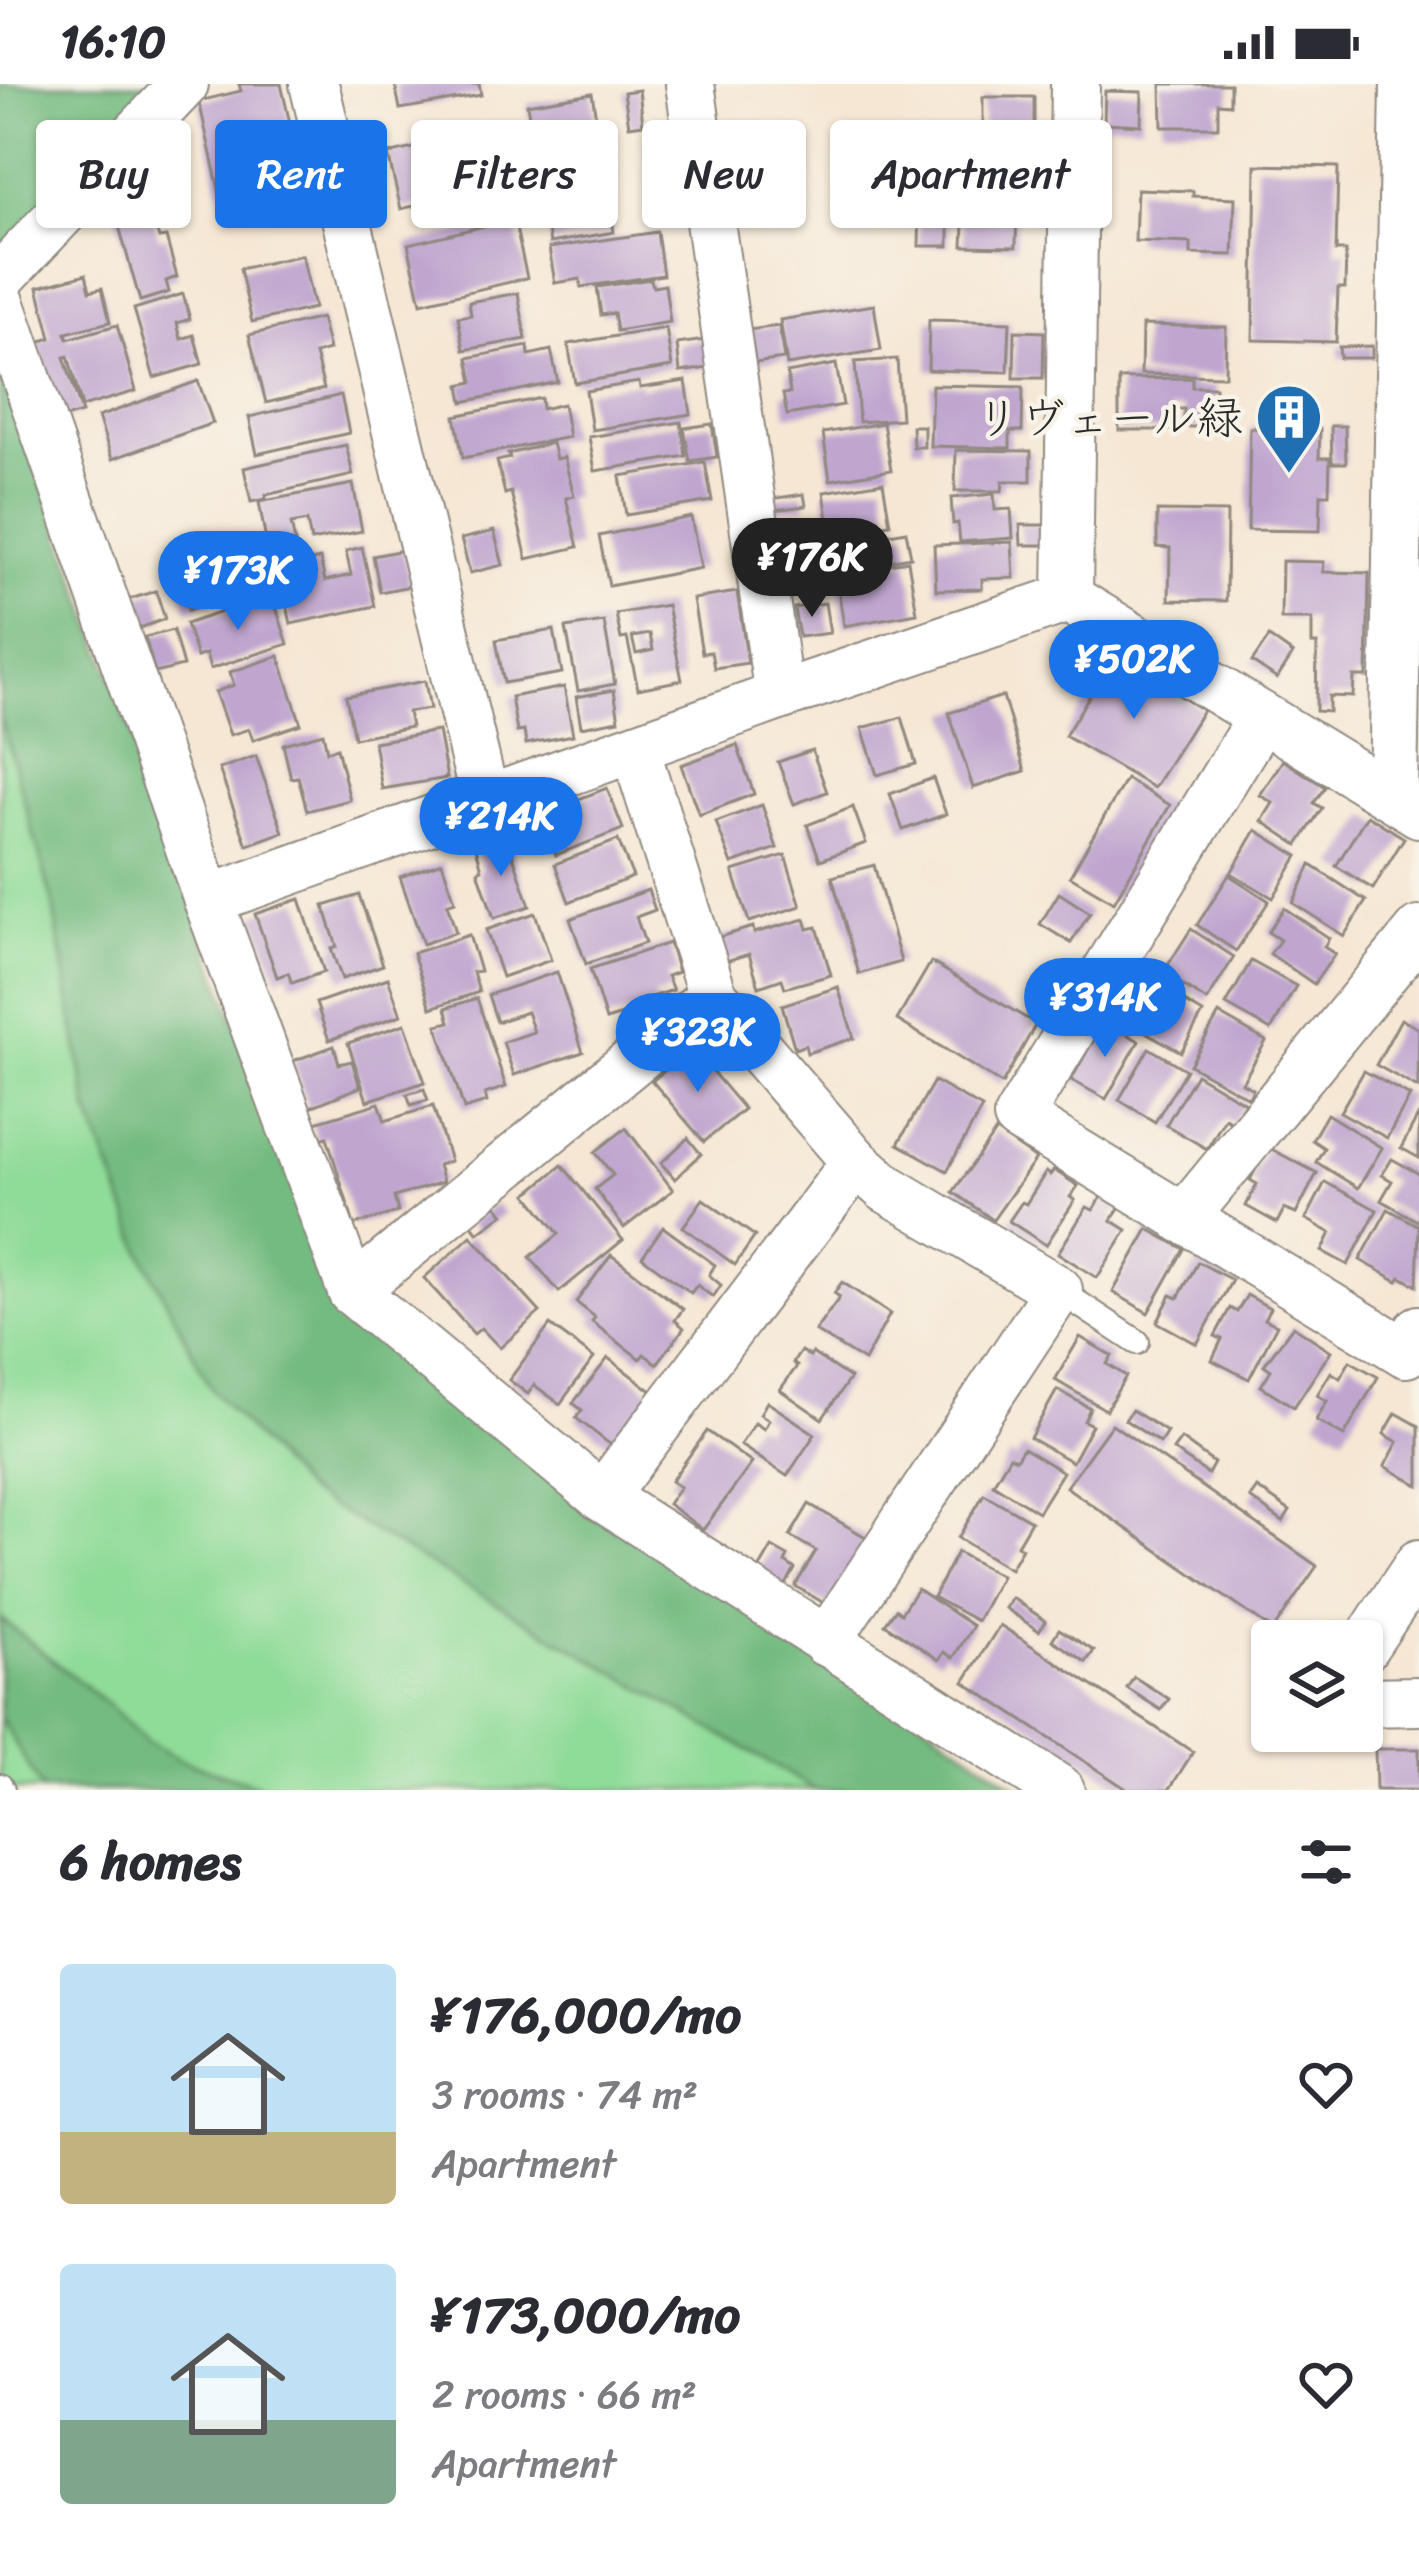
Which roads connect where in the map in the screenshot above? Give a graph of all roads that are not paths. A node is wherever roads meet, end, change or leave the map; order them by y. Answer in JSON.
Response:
{"nodes":[{"id":1,"x":184,"y":84,"type":"edge"},
{"id":2,"x":314,"y":84,"type":"edge"},
{"id":3,"x":690,"y":84,"type":"edge"},
{"id":4,"x":1075,"y":84,"type":"edge"},
{"id":5,"x":1405,"y":84,"type":"edge"},
{"id":6,"x":0,"y":278,"type":"edge"},
{"id":7,"x":0,"y":302,"type":"edge"},
{"id":8,"x":1067,"y":598,"type":"junction"},
{"id":9,"x":779,"y":696,"type":"junction"},
{"id":10,"x":1261,"y":718,"type":"junction"},
{"id":11,"x":635,"y":749,"type":"junction"},
{"id":12,"x":485,"y":800,"type":"junction"},
{"id":13,"x":1406,"y":805,"type":"edge"},
{"id":14,"x":208,"y":900,"type":"junction"},
{"id":15,"x":1419,"y":931,"type":"edge"},
{"id":16,"x":712,"y":996,"type":"junction"},
{"id":17,"x":856,"y":1162,"type":"junction"},
{"id":18,"x":1183,"y":1219,"type":"junction"},
{"id":19,"x":352,"y":1291,"type":"junction"},
{"id":20,"x":1058,"y":1291,"type":"junction"},
{"id":21,"x":1419,"y":1330,"type":"edge"},
{"id":22,"x":1137,"y":1342,"type":"dead end"},
{"id":23,"x":602,"y":1497,"type":"junction"},
{"id":24,"x":1419,"y":1564,"type":"edge"},
{"id":25,"x":1382,"y":1620,"type":"edge"},
{"id":26,"x":826,"y":1642,"type":"junction"},
{"id":27,"x":1419,"y":1701,"type":"edge"},
{"id":28,"x":1383,"y":1702,"type":"edge"},
{"id":29,"x":1060,"y":1790,"type":"edge"}],
"edges":[{"from":1,"to":6,"type":"street"},
{"from":2,"to":12,"type":"street"},
{"from":3,"to":9,"type":"street"},
{"from":4,"to":8,"type":"street"},
{"from":5,"to":13,"type":"street"},
{"from":7,"to":14,"type":"street"},
{"from":8,"to":9,"type":"street"},
{"from":8,"to":10,"type":"street"},
{"from":9,"to":11,"type":"street"},
{"from":10,"to":13,"type":"street"},
{"from":10,"to":18,"type":"street"},
{"from":11,"to":12,"type":"street"},
{"from":11,"to":16,"type":"street"},
{"from":12,"to":14,"type":"street"},
{"from":14,"to":19,"type":"street"},
{"from":15,"to":18,"type":"street"},
{"from":16,"to":17,"type":"street"},
{"from":16,"to":19,"type":"street"},
{"from":17,"to":20,"type":"street"},
{"from":17,"to":23,"type":"street"},
{"from":18,"to":21,"type":"street"},
{"from":19,"to":23,"type":"street"},
{"from":20,"to":22,"type":"lane"},
{"from":20,"to":26,"type":"street"},
{"from":23,"to":26,"type":"street"},
{"from":24,"to":25,"type":"street"},
{"from":26,"to":29,"type":"street"},
{"from":27,"to":28,"type":"street"}]}
